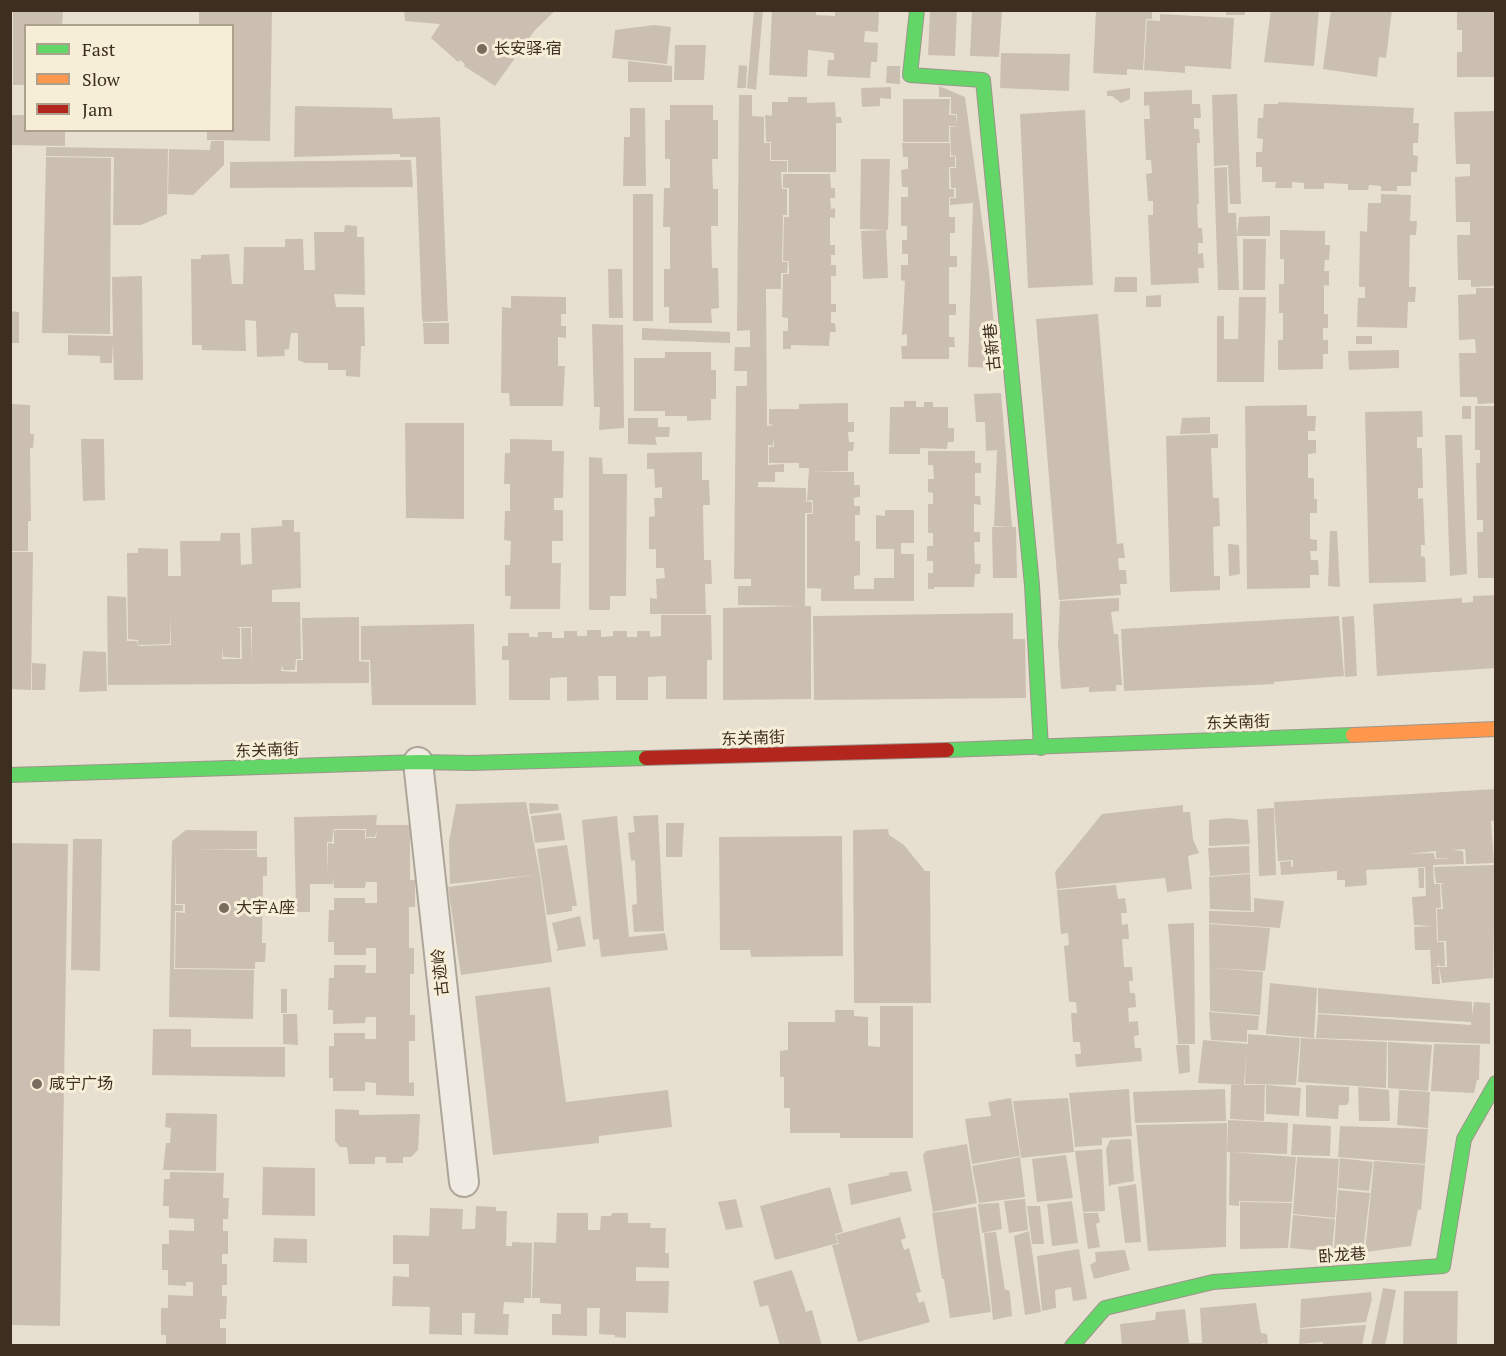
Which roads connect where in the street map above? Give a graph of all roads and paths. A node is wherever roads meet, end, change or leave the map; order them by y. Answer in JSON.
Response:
{"nodes":[{"id":1,"x":917,"y":10,"type":"edge"},
{"id":2,"x":1496,"y":729,"type":"edge"},
{"id":3,"x":1041,"y":748,"type":"junction"},
{"id":4,"x":417,"y":762,"type":"junction"},
{"id":5,"x":10,"y":775,"type":"edge"},
{"id":6,"x":1496,"y":1083,"type":"edge"},
{"id":7,"x":464,"y":1182,"type":"dead end"},
{"id":8,"x":1072,"y":1346,"type":"edge"}],
"edges":[{"from":1,"to":3,"type":"street","name":"古新巷"},
{"from":2,"to":3,"type":"street","name":"东关南街"},
{"from":3,"to":4,"type":"street","name":"东关南街"},
{"from":4,"to":5,"type":"street","name":"东关南街"},
{"from":4,"to":7,"type":"street","name":"古迹岭"},
{"from":6,"to":8,"type":"street","name":"卧龙巷"}]}
